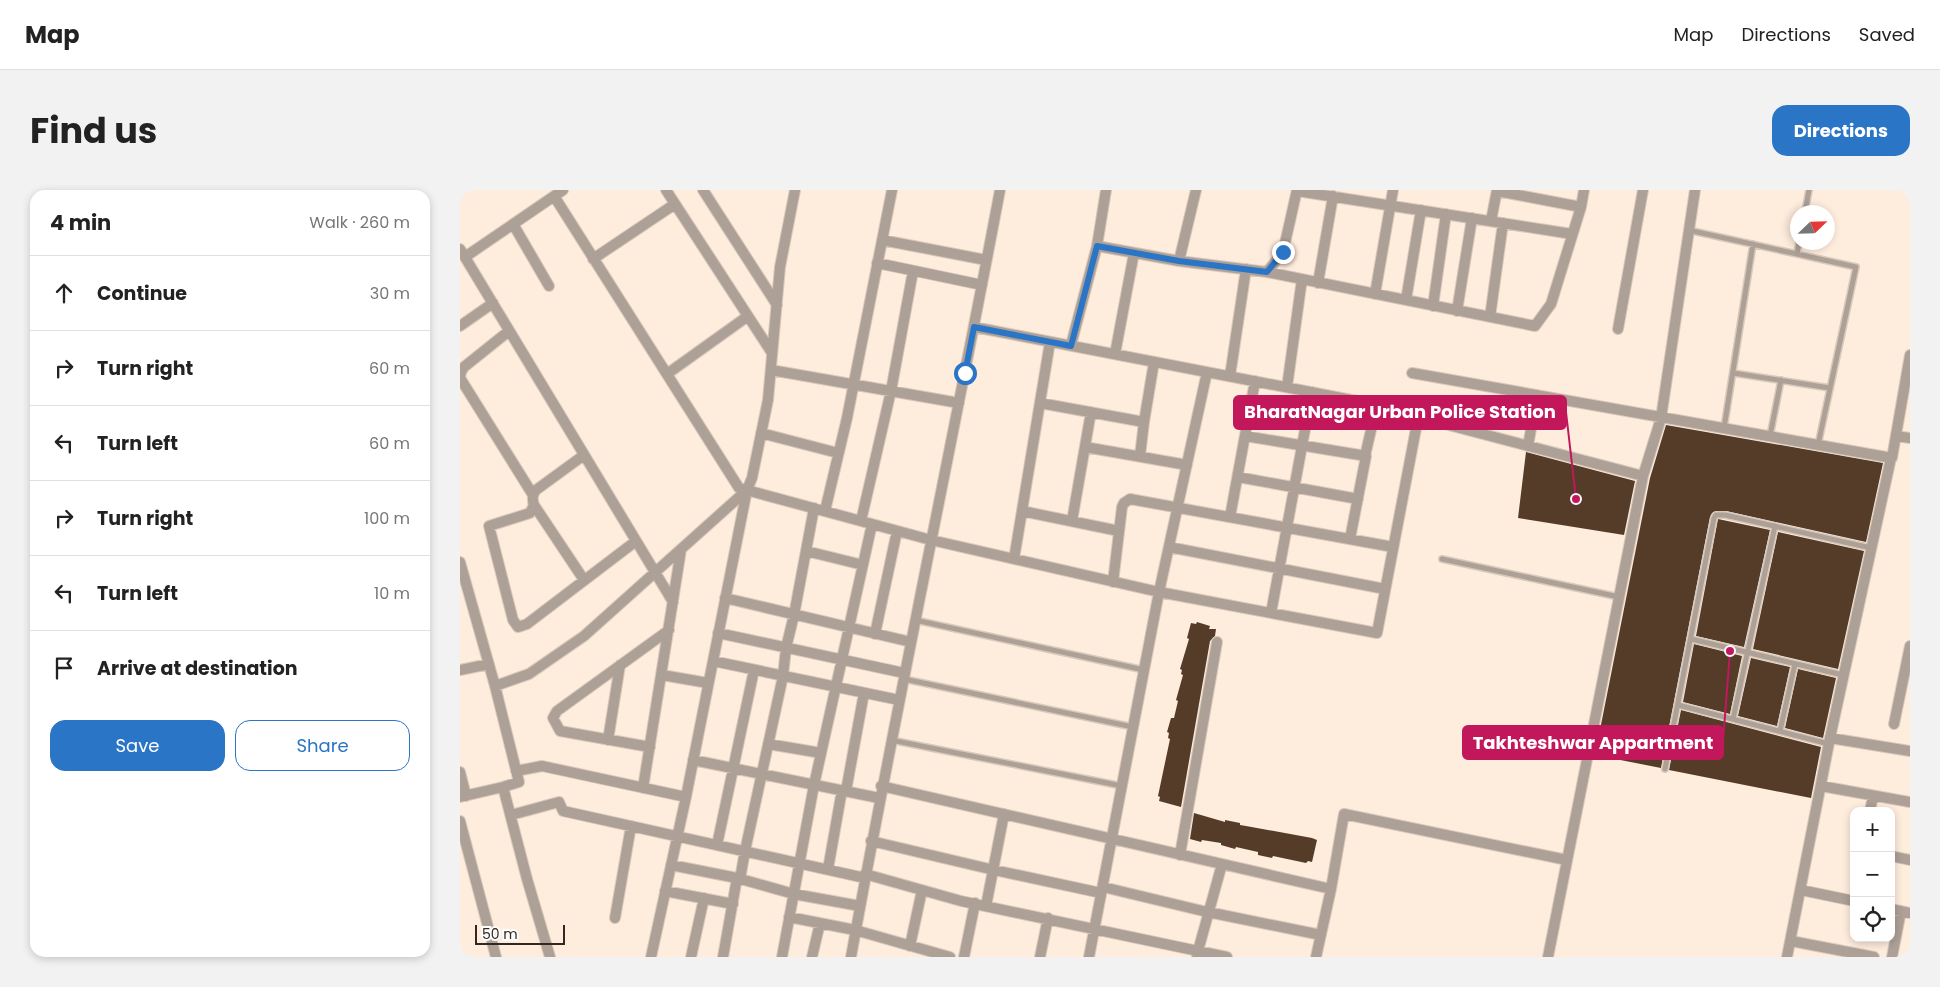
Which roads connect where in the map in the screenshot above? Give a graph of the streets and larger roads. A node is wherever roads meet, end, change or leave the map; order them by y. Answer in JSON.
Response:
{"nodes":[{"id":1,"x":563,"y":190,"type":"edge"},
{"id":2,"x":666,"y":190,"type":"edge"},
{"id":3,"x":703,"y":190,"type":"edge"},
{"id":4,"x":795,"y":190,"type":"edge"},
{"id":5,"x":892,"y":190,"type":"edge"},
{"id":6,"x":1000,"y":190,"type":"edge"},
{"id":7,"x":1106,"y":190,"type":"edge"},
{"id":8,"x":1196,"y":190,"type":"edge"},
{"id":9,"x":1297,"y":190,"type":"edge"},
{"id":10,"x":1393,"y":190,"type":"edge"},
{"id":11,"x":1584,"y":190,"type":"edge"},
{"id":12,"x":1643,"y":190,"type":"edge"},
{"id":13,"x":1695,"y":190,"type":"edge"},
{"id":14,"x":1497,"y":191,"type":"edge"},
{"id":15,"x":554,"y":196,"type":"junction"},
{"id":16,"x":1333,"y":196,"type":"junction"},
{"id":17,"x":675,"y":204,"type":"junction"},
{"id":18,"x":1390,"y":206,"type":"junction"},
{"id":19,"x":1581,"y":207,"type":"junction"},
{"id":20,"x":1421,"y":210,"type":"junction"},
{"id":21,"x":1446,"y":214,"type":"junction"},
{"id":22,"x":1472,"y":218,"type":"junction"},
{"id":23,"x":1491,"y":221,"type":"junction"},
{"id":24,"x":1503,"y":223,"type":"junction"},
{"id":25,"x":513,"y":224,"type":"junction"},
{"id":26,"x":1572,"y":234,"type":"junction"},
{"id":27,"x":882,"y":240,"type":"junction"},
{"id":28,"x":1097,"y":246,"type":"junction"},
{"id":29,"x":1134,"y":253,"type":"junction"},
{"id":30,"x":465,"y":257,"type":"edge"},
{"id":31,"x":594,"y":258,"type":"junction"},
{"id":32,"x":986,"y":260,"type":"junction"},
{"id":33,"x":1179,"y":261,"type":"junction"},
{"id":34,"x":877,"y":263,"type":"junction"},
{"id":35,"x":1246,"y":270,"type":"junction"},
{"id":36,"x":460,"y":271,"type":"edge"},
{"id":37,"x":913,"y":271,"type":"junction"},
{"id":38,"x":1267,"y":272,"type":"junction"},
{"id":39,"x":1302,"y":279,"type":"junction"},
{"id":40,"x":1318,"y":282,"type":"junction"},
{"id":41,"x":982,"y":285,"type":"junction"},
{"id":42,"x":549,"y":286,"type":"dead end"},
{"id":43,"x":1375,"y":294,"type":"junction"},
{"id":44,"x":1406,"y":300,"type":"junction"},
{"id":45,"x":493,"y":303,"type":"junction"},
{"id":46,"x":777,"y":305,"type":"junction"},
{"id":47,"x":1433,"y":306,"type":"junction"},
{"id":48,"x":1457,"y":311,"type":"junction"},
{"id":49,"x":748,"y":316,"type":"junction"},
{"id":50,"x":1490,"y":317,"type":"junction"},
{"id":51,"x":460,"y":326,"type":"edge"},
{"id":52,"x":974,"y":327,"type":"junction"},
{"id":53,"x":1618,"y":329,"type":"dead end"},
{"id":54,"x":510,"y":331,"type":"junction"},
{"id":55,"x":1050,"y":342,"type":"junction"},
{"id":56,"x":1071,"y":346,"type":"junction"},
{"id":57,"x":772,"y":353,"type":"junction"},
{"id":58,"x":1115,"y":354,"type":"junction"},
{"id":59,"x":1910,"y":355,"type":"edge"},
{"id":60,"x":1154,"y":362,"type":"junction"},
{"id":61,"x":770,"y":370,"type":"junction"},
{"id":62,"x":1207,"y":372,"type":"junction"},
{"id":63,"x":1412,"y":373,"type":"dead end"},
{"id":64,"x":667,"y":374,"type":"junction"},
{"id":65,"x":1230,"y":376,"type":"junction"},
{"id":66,"x":1255,"y":381,"type":"junction"},
{"id":67,"x":853,"y":384,"type":"junction"},
{"id":68,"x":1287,"y":387,"type":"junction"},
{"id":69,"x":891,"y":391,"type":"junction"},
{"id":70,"x":1312,"y":392,"type":"junction"},
{"id":71,"x":1536,"y":395,"type":"junction"},
{"id":72,"x":959,"y":403,"type":"junction"},
{"id":73,"x":1040,"y":403,"type":"junction"},
{"id":74,"x":1377,"y":404,"type":"junction"},
{"id":75,"x":1092,"y":412,"type":"junction"},
{"id":76,"x":1418,"y":417,"type":"junction"},
{"id":77,"x":1662,"y":418,"type":"junction"},
{"id":78,"x":1144,"y":422,"type":"junction"},
{"id":79,"x":761,"y":434,"type":"junction"},
{"id":80,"x":1245,"y":436,"type":"junction"},
{"id":81,"x":1896,"y":436,"type":"junction"},
{"id":82,"x":1910,"y":438,"type":"edge"},
{"id":83,"x":1085,"y":446,"type":"junction"},
{"id":84,"x":1302,"y":446,"type":"junction"},
{"id":85,"x":1528,"y":446,"type":"junction"},
{"id":86,"x":838,"y":453,"type":"junction"},
{"id":87,"x":584,"y":455,"type":"junction"},
{"id":88,"x":1140,"y":456,"type":"junction"},
{"id":89,"x":1365,"y":456,"type":"junction"},
{"id":90,"x":1891,"y":458,"type":"junction"},
{"id":91,"x":1187,"y":465,"type":"junction"},
{"id":92,"x":1643,"y":476,"type":"junction"},
{"id":93,"x":1238,"y":477,"type":"junction"},
{"id":94,"x":1296,"y":488,"type":"junction"},
{"id":95,"x":747,"y":490,"type":"junction"},
{"id":96,"x":533,"y":494,"type":"junction"},
{"id":97,"x":1358,"y":499,"type":"junction"},
{"id":98,"x":534,"y":505,"type":"junction"},
{"id":99,"x":1178,"y":507,"type":"junction"},
{"id":100,"x":814,"y":508,"type":"junction"},
{"id":101,"x":824,"y":511,"type":"junction"},
{"id":102,"x":1022,"y":511,"type":"junction"},
{"id":103,"x":1230,"y":517,"type":"junction"},
{"id":104,"x":861,"y":521,"type":"junction"},
{"id":105,"x":1072,"y":521,"type":"junction"},
{"id":106,"x":872,"y":524,"type":"junction"},
{"id":107,"x":1288,"y":527,"type":"junction"},
{"id":108,"x":897,"y":531,"type":"junction"},
{"id":109,"x":1119,"y":531,"type":"junction"},
{"id":110,"x":1350,"y":539,"type":"junction"},
{"id":111,"x":636,"y":540,"type":"junction"},
{"id":112,"x":931,"y":540,"type":"junction"},
{"id":113,"x":1169,"y":547,"type":"junction"},
{"id":114,"x":1393,"y":547,"type":"junction"},
{"id":115,"x":681,"y":550,"type":"junction"},
{"id":116,"x":806,"y":551,"type":"junction"},
{"id":117,"x":1014,"y":559,"type":"junction"},
{"id":118,"x":460,"y":562,"type":"edge"},
{"id":119,"x":863,"y":565,"type":"junction"},
{"id":120,"x":1280,"y":569,"type":"junction"},
{"id":121,"x":655,"y":574,"type":"junction"},
{"id":122,"x":584,"y":580,"type":"junction"},
{"id":123,"x":1113,"y":582,"type":"junction"},
{"id":124,"x":1385,"y":589,"type":"junction"},
{"id":125,"x":1159,"y":592,"type":"junction"},
{"id":126,"x":725,"y":598,"type":"junction"},
{"id":127,"x":673,"y":602,"type":"junction"},
{"id":128,"x":1271,"y":613,"type":"junction"},
{"id":129,"x":794,"y":615,"type":"junction"},
{"id":130,"x":849,"y":628,"type":"junction"},
{"id":131,"x":669,"y":630,"type":"junction"},
{"id":132,"x":718,"y":633,"type":"junction"},
{"id":133,"x":876,"y":634,"type":"junction"},
{"id":134,"x":911,"y":642,"type":"junction"},
{"id":135,"x":1217,"y":642,"type":"dead end"},
{"id":136,"x":1910,"y":646,"type":"edge"},
{"id":137,"x":786,"y":648,"type":"junction"},
{"id":138,"x":842,"y":660,"type":"junction"},
{"id":139,"x":713,"y":661,"type":"junction"},
{"id":140,"x":489,"y":664,"type":"junction"},
{"id":141,"x":620,"y":665,"type":"junction"},
{"id":142,"x":460,"y":670,"type":"edge"},
{"id":143,"x":754,"y":670,"type":"junction"},
{"id":144,"x":1907,"y":674,"type":"edge"},
{"id":145,"x":662,"y":675,"type":"junction"},
{"id":146,"x":783,"y":676,"type":"junction"},
{"id":147,"x":904,"y":676,"type":"junction"},
{"id":148,"x":708,"y":683,"type":"junction"},
{"id":149,"x":495,"y":686,"type":"junction"},
{"id":150,"x":836,"y":687,"type":"junction"},
{"id":151,"x":864,"y":693,"type":"junction"},
{"id":152,"x":899,"y":700,"type":"junction"},
{"id":153,"x":1894,"y":724,"type":"dead end"},
{"id":154,"x":608,"y":740,"type":"junction"},
{"id":155,"x":1829,"y":741,"type":"junction"},
{"id":156,"x":768,"y":744,"type":"junction"},
{"id":157,"x":650,"y":747,"type":"junction"},
{"id":158,"x":1910,"y":751,"type":"edge"},
{"id":159,"x":821,"y":753,"type":"junction"},
{"id":160,"x":693,"y":760,"type":"junction"},
{"id":161,"x":733,"y":768,"type":"junction"},
{"id":162,"x":516,"y":771,"type":"junction"},
{"id":163,"x":460,"y":772,"type":"edge"},
{"id":164,"x":761,"y":774,"type":"junction"},
{"id":165,"x":814,"y":785,"type":"junction"},
{"id":166,"x":881,"y":786,"type":"junction"},
{"id":167,"x":1821,"y":786,"type":"junction"},
{"id":168,"x":503,"y":787,"type":"junction"},
{"id":169,"x":643,"y":788,"type":"junction"},
{"id":170,"x":844,"y":791,"type":"junction"},
{"id":171,"x":463,"y":796,"type":"edge"},
{"id":172,"x":1873,"y":796,"type":"junction"},
{"id":173,"x":686,"y":797,"type":"junction"},
{"id":174,"x":879,"y":798,"type":"junction"},
{"id":175,"x":1910,"y":802,"type":"edge"},
{"id":176,"x":1871,"y":807,"type":"edge"},
{"id":177,"x":1004,"y":814,"type":"junction"},
{"id":178,"x":510,"y":815,"type":"junction"},
{"id":179,"x":460,"y":821,"type":"edge"},
{"id":180,"x":631,"y":826,"type":"junction"},
{"id":181,"x":677,"y":836,"type":"junction"},
{"id":182,"x":1112,"y":839,"type":"junction"},
{"id":183,"x":871,"y":841,"type":"junction"},
{"id":184,"x":717,"y":845,"type":"junction"},
{"id":185,"x":745,"y":851,"type":"junction"},
{"id":186,"x":1180,"y":855,"type":"junction"},
{"id":187,"x":1895,"y":857,"type":"edge"},
{"id":188,"x":1567,"y":860,"type":"junction"},
{"id":189,"x":1910,"y":860,"type":"edge"},
{"id":190,"x":800,"y":863,"type":"junction"},
{"id":191,"x":1222,"y":864,"type":"junction"},
{"id":192,"x":671,"y":865,"type":"junction"},
{"id":193,"x":828,"y":869,"type":"junction"},
{"id":194,"x":994,"y":870,"type":"junction"},
{"id":195,"x":865,"y":876,"type":"junction"},
{"id":196,"x":739,"y":879,"type":"junction"},
{"id":197,"x":1331,"y":889,"type":"junction"},
{"id":198,"x":922,"y":890,"type":"junction"},
{"id":199,"x":1102,"y":890,"type":"junction"},
{"id":200,"x":1800,"y":890,"type":"junction"},
{"id":201,"x":665,"y":891,"type":"junction"},
{"id":202,"x":794,"y":894,"type":"junction"},
{"id":203,"x":704,"y":898,"type":"junction"},
{"id":204,"x":1850,"y":899,"type":"edge"},
{"id":205,"x":733,"y":904,"type":"junction"},
{"id":206,"x":980,"y":905,"type":"junction"},
{"id":207,"x":860,"y":906,"type":"junction"},
{"id":208,"x":1901,"y":911,"type":"edge"},
{"id":209,"x":1209,"y":912,"type":"junction"},
{"id":210,"x":789,"y":917,"type":"junction"},
{"id":211,"x":615,"y":918,"type":"dead end"},
{"id":212,"x":1048,"y":918,"type":"junction"},
{"id":213,"x":820,"y":923,"type":"junction"},
{"id":214,"x":1094,"y":928,"type":"junction"},
{"id":215,"x":855,"y":930,"type":"junction"},
{"id":216,"x":1321,"y":935,"type":"junction"},
{"id":217,"x":1791,"y":941,"type":"junction"},
{"id":218,"x":910,"y":946,"type":"junction"},
{"id":219,"x":1197,"y":954,"type":"edge"},
{"id":220,"x":1844,"y":954,"type":"edge"},
{"id":221,"x":496,"y":957,"type":"edge"},
{"id":222,"x":550,"y":957,"type":"edge"},
{"id":223,"x":651,"y":957,"type":"edge"},
{"id":224,"x":691,"y":957,"type":"edge"},
{"id":225,"x":723,"y":957,"type":"edge"},
{"id":226,"x":782,"y":957,"type":"edge"},
{"id":227,"x":812,"y":957,"type":"edge"},
{"id":228,"x":851,"y":957,"type":"edge"},
{"id":229,"x":950,"y":957,"type":"edge"},
{"id":230,"x":964,"y":957,"type":"edge"},
{"id":231,"x":1040,"y":957,"type":"edge"},
{"id":232,"x":1089,"y":957,"type":"edge"},
{"id":233,"x":1227,"y":957,"type":"edge"},
{"id":234,"x":1316,"y":957,"type":"edge"},
{"id":235,"x":1548,"y":957,"type":"edge"},
{"id":236,"x":1788,"y":957,"type":"edge"},
{"id":237,"x":1874,"y":957,"type":"edge"},
{"id":238,"x":1892,"y":957,"type":"edge"}],
"edges":[{"from":1,"to":15,"type":"street"},
{"from":2,"to":17,"type":"street"},
{"from":3,"to":46,"type":"street"},
{"from":4,"to":46,"type":"street"},
{"from":5,"to":27,"type":"street"},
{"from":6,"to":32,"type":"street"},
{"from":7,"to":28,"type":"street"},
{"from":8,"to":33,"type":"street"},
{"from":9,"to":16,"type":"street"},
{"from":9,"to":38,"type":"street"},
{"from":10,"to":18,"type":"street"},
{"from":11,"to":19,"type":"street"},
{"from":12,"to":53,"type":"street"},
{"from":13,"to":77,"type":"street"},
{"from":14,"to":19,"type":"street"},
{"from":14,"to":23,"type":"street"},
{"from":15,"to":25,"type":"street"},
{"from":15,"to":31,"type":"street"},
{"from":16,"to":18,"type":"street"},
{"from":16,"to":40,"type":"street"},
{"from":17,"to":31,"type":"street"},
{"from":17,"to":49,"type":"street"},
{"from":18,"to":20,"type":"street"},
{"from":18,"to":43,"type":"street"},
{"from":19,"to":26,"type":"street"},
{"from":20,"to":21,"type":"street"},
{"from":20,"to":44,"type":"street"},
{"from":21,"to":22,"type":"street"},
{"from":21,"to":47,"type":"street"},
{"from":22,"to":23,"type":"street"},
{"from":22,"to":48,"type":"street"},
{"from":23,"to":24,"type":"street"},
{"from":24,"to":26,"type":"street"},
{"from":24,"to":50,"type":"street"},
{"from":25,"to":30,"type":"street"},
{"from":25,"to":42,"type":"street"},
{"from":26,"to":50,"type":"street"},
{"from":27,"to":32,"type":"street"},
{"from":27,"to":34,"type":"street"},
{"from":28,"to":29,"type":"street"},
{"from":28,"to":56,"type":"street"},
{"from":29,"to":33,"type":"street"},
{"from":29,"to":58,"type":"street"},
{"from":30,"to":36,"type":"street"},
{"from":30,"to":45,"type":"street"},
{"from":31,"to":64,"type":"street"},
{"from":32,"to":41,"type":"street"},
{"from":33,"to":35,"type":"street"},
{"from":34,"to":37,"type":"street"},
{"from":34,"to":67,"type":"street"},
{"from":35,"to":38,"type":"street"},
{"from":35,"to":65,"type":"street"},
{"from":37,"to":41,"type":"street"},
{"from":37,"to":69,"type":"street"},
{"from":38,"to":39,"type":"street"},
{"from":39,"to":40,"type":"street"},
{"from":39,"to":68,"type":"street"},
{"from":40,"to":43,"type":"street"},
{"from":41,"to":52,"type":"street"},
{"from":43,"to":44,"type":"street"},
{"from":44,"to":47,"type":"street"},
{"from":45,"to":51,"type":"street"},
{"from":45,"to":54,"type":"street"},
{"from":46,"to":57,"type":"street"},
{"from":47,"to":48,"type":"street"},
{"from":48,"to":50,"type":"street"},
{"from":49,"to":57,"type":"street"},
{"from":49,"to":64,"type":"street"},
{"from":52,"to":55,"type":"street"},
{"from":52,"to":72,"type":"street"},
{"from":54,"to":87,"type":"street"},
{"from":54,"to":96,"type":"street"},
{"from":55,"to":56,"type":"street"},
{"from":55,"to":73,"type":"street"},
{"from":56,"to":58,"type":"street"},
{"from":57,"to":61,"type":"street"},
{"from":58,"to":60,"type":"street"},
{"from":59,"to":81,"type":"street"},
{"from":60,"to":62,"type":"street"},
{"from":60,"to":78,"type":"street"},
{"from":61,"to":67,"type":"street"},
{"from":61,"to":79,"type":"street"},
{"from":62,"to":65,"type":"street"},
{"from":62,"to":91,"type":"street"},
{"from":63,"to":71,"type":"street"},
{"from":64,"to":95,"type":"street"},
{"from":65,"to":66,"type":"street"},
{"from":66,"to":68,"type":"street"},
{"from":66,"to":80,"type":"street"},
{"from":67,"to":69,"type":"street"},
{"from":67,"to":86,"type":"street"},
{"from":68,"to":70,"type":"street"},
{"from":69,"to":72,"type":"street"},
{"from":69,"to":104,"type":"street"},
{"from":70,"to":74,"type":"street"},
{"from":70,"to":84,"type":"street"},
{"from":71,"to":77,"type":"street"},
{"from":71,"to":85,"type":"street"},
{"from":72,"to":112,"type":"street"},
{"from":73,"to":75,"type":"street"},
{"from":73,"to":102,"type":"street"},
{"from":74,"to":76,"type":"street"},
{"from":74,"to":89,"type":"street"},
{"from":75,"to":78,"type":"street"},
{"from":75,"to":83,"type":"street"},
{"from":76,"to":85,"type":"street"},
{"from":76,"to":114,"type":"street"},
{"from":77,"to":90,"type":"street"},
{"from":77,"to":92,"type":"street"},
{"from":78,"to":88,"type":"street"},
{"from":79,"to":86,"type":"street"},
{"from":79,"to":95,"type":"street"},
{"from":80,"to":84,"type":"street"},
{"from":80,"to":93,"type":"street"},
{"from":81,"to":82,"type":"street"},
{"from":81,"to":90,"type":"street"},
{"from":83,"to":88,"type":"street"},
{"from":83,"to":105,"type":"street"},
{"from":84,"to":89,"type":"street"},
{"from":84,"to":94,"type":"street"},
{"from":85,"to":92,"type":"street"},
{"from":86,"to":101,"type":"street"},
{"from":87,"to":96,"type":"street"},
{"from":87,"to":111,"type":"street"},
{"from":88,"to":91,"type":"street"},
{"from":89,"to":97,"type":"street"},
{"from":90,"to":155,"type":"street"},
{"from":91,"to":99,"type":"street"},
{"from":92,"to":188,"type":"street"},
{"from":93,"to":94,"type":"street"},
{"from":93,"to":103,"type":"street"},
{"from":94,"to":97,"type":"street"},
{"from":94,"to":107,"type":"street"},
{"from":95,"to":100,"type":"street"},
{"from":95,"to":115,"type":"street"},
{"from":95,"to":126,"type":"street"},
{"from":96,"to":98,"type":"street"},
{"from":97,"to":110,"type":"street"},
{"from":98,"to":122,"type":"street"},
{"from":98,"to":122,"type":"street"},
{"from":99,"to":103,"type":"street"},
{"from":99,"to":109,"type":"street"},
{"from":99,"to":113,"type":"street"},
{"from":100,"to":101,"type":"street"},
{"from":100,"to":116,"type":"street"},
{"from":101,"to":104,"type":"street"},
{"from":102,"to":105,"type":"street"},
{"from":102,"to":117,"type":"street"},
{"from":103,"to":107,"type":"street"},
{"from":104,"to":106,"type":"street"},
{"from":105,"to":109,"type":"street"},
{"from":106,"to":108,"type":"street"},
{"from":106,"to":119,"type":"street"},
{"from":107,"to":110,"type":"street"},
{"from":107,"to":120,"type":"street"},
{"from":108,"to":112,"type":"street"},
{"from":108,"to":133,"type":"street"},
{"from":109,"to":123,"type":"street"},
{"from":110,"to":114,"type":"street"},
{"from":111,"to":121,"type":"street"},
{"from":111,"to":122,"type":"street"},
{"from":112,"to":117,"type":"street"},
{"from":112,"to":134,"type":"street"},
{"from":113,"to":120,"type":"street"},
{"from":113,"to":125,"type":"street"},
{"from":114,"to":124,"type":"street"},
{"from":115,"to":121,"type":"street"},
{"from":115,"to":127,"type":"street"},
{"from":116,"to":119,"type":"street"},
{"from":116,"to":129,"type":"street"},
{"from":117,"to":123,"type":"street"},
{"from":118,"to":140,"type":"street"},
{"from":119,"to":130,"type":"street"},
{"from":120,"to":124,"type":"street"},
{"from":120,"to":128,"type":"street"},
{"from":121,"to":127,"type":"street"},
{"from":121,"to":149,"type":"street"},
{"from":123,"to":125,"type":"street"},
{"from":124,"to":128,"type":"street"},
{"from":125,"to":128,"type":"street"},
{"from":125,"to":182,"type":"street"},
{"from":126,"to":129,"type":"street"},
{"from":126,"to":132,"type":"street"},
{"from":127,"to":131,"type":"street"},
{"from":129,"to":130,"type":"street"},
{"from":129,"to":137,"type":"street"},
{"from":130,"to":133,"type":"street"},
{"from":130,"to":138,"type":"street"},
{"from":131,"to":141,"type":"street"},
{"from":131,"to":145,"type":"street"},
{"from":132,"to":137,"type":"street"},
{"from":132,"to":139,"type":"street"},
{"from":133,"to":134,"type":"street"},
{"from":134,"to":147,"type":"street"},
{"from":135,"to":186,"type":"street"},
{"from":136,"to":144,"type":"street"},
{"from":137,"to":138,"type":"street"},
{"from":137,"to":146,"type":"street"},
{"from":138,"to":147,"type":"street"},
{"from":138,"to":150,"type":"street"},
{"from":139,"to":143,"type":"street"},
{"from":139,"to":148,"type":"street"},
{"from":140,"to":142,"type":"street"},
{"from":140,"to":149,"type":"street"},
{"from":141,"to":154,"type":"street"},
{"from":141,"to":154,"type":"street"},
{"from":143,"to":146,"type":"street"},
{"from":143,"to":161,"type":"street"},
{"from":144,"to":153,"type":"street"},
{"from":145,"to":148,"type":"street"},
{"from":145,"to":157,"type":"street"},
{"from":146,"to":150,"type":"street"},
{"from":146,"to":156,"type":"street"},
{"from":147,"to":152,"type":"street"},
{"from":148,"to":160,"type":"street"},
{"from":149,"to":162,"type":"street"},
{"from":150,"to":151,"type":"street"},
{"from":150,"to":159,"type":"street"},
{"from":151,"to":152,"type":"street"},
{"from":151,"to":170,"type":"street"},
{"from":152,"to":166,"type":"street"},
{"from":154,"to":157,"type":"street"},
{"from":155,"to":158,"type":"street"},
{"from":155,"to":167,"type":"street"},
{"from":156,"to":159,"type":"street"},
{"from":156,"to":164,"type":"street"},
{"from":157,"to":169,"type":"street"},
{"from":159,"to":165,"type":"street"},
{"from":160,"to":161,"type":"street"},
{"from":160,"to":173,"type":"street"},
{"from":161,"to":164,"type":"street"},
{"from":161,"to":184,"type":"street"},
{"from":162,"to":168,"type":"street"},
{"from":162,"to":169,"type":"street"},
{"from":163,"to":171,"type":"street"},
{"from":164,"to":165,"type":"street"},
{"from":164,"to":185,"type":"street"},
{"from":165,"to":170,"type":"street"},
{"from":165,"to":190,"type":"street"},
{"from":166,"to":174,"type":"street"},
{"from":166,"to":177,"type":"street"},
{"from":167,"to":172,"type":"street"},
{"from":167,"to":200,"type":"street"},
{"from":168,"to":171,"type":"street"},
{"from":168,"to":178,"type":"street"},
{"from":169,"to":173,"type":"street"},
{"from":170,"to":174,"type":"street"},
{"from":170,"to":193,"type":"street"},
{"from":172,"to":175,"type":"street"},
{"from":172,"to":176,"type":"street"},
{"from":173,"to":181,"type":"street"},
{"from":174,"to":183,"type":"street"},
{"from":177,"to":182,"type":"street"},
{"from":177,"to":194,"type":"street"},
{"from":178,"to":180,"type":"street"},
{"from":178,"to":222,"type":"street"},
{"from":179,"to":221,"type":"street"},
{"from":180,"to":181,"type":"street"},
{"from":180,"to":211,"type":"street"},
{"from":181,"to":184,"type":"street"},
{"from":181,"to":192,"type":"street"},
{"from":182,"to":186,"type":"street"},
{"from":182,"to":199,"type":"street"},
{"from":183,"to":194,"type":"street"},
{"from":183,"to":195,"type":"street"},
{"from":184,"to":185,"type":"street"},
{"from":185,"to":190,"type":"street"},
{"from":185,"to":196,"type":"street"},
{"from":186,"to":191,"type":"street"},
{"from":187,"to":189,"type":"street"},
{"from":188,"to":197,"type":"street"},
{"from":188,"to":235,"type":"street"},
{"from":190,"to":193,"type":"street"},
{"from":190,"to":202,"type":"street"},
{"from":191,"to":197,"type":"street"},
{"from":191,"to":209,"type":"street"},
{"from":192,"to":196,"type":"street"},
{"from":192,"to":201,"type":"street"},
{"from":193,"to":195,"type":"street"},
{"from":194,"to":199,"type":"street"},
{"from":194,"to":206,"type":"street"},
{"from":195,"to":198,"type":"street"},
{"from":195,"to":207,"type":"street"},
{"from":196,"to":202,"type":"street"},
{"from":196,"to":205,"type":"street"},
{"from":197,"to":216,"type":"street"},
{"from":198,"to":206,"type":"street"},
{"from":198,"to":218,"type":"street"},
{"from":199,"to":209,"type":"street"},
{"from":199,"to":214,"type":"street"},
{"from":200,"to":204,"type":"street"},
{"from":200,"to":217,"type":"street"},
{"from":201,"to":203,"type":"street"},
{"from":201,"to":223,"type":"street"},
{"from":202,"to":207,"type":"street"},
{"from":202,"to":210,"type":"street"},
{"from":203,"to":205,"type":"street"},
{"from":203,"to":224,"type":"street"},
{"from":205,"to":225,"type":"street"},
{"from":206,"to":212,"type":"street"},
{"from":206,"to":230,"type":"street"},
{"from":207,"to":215,"type":"street"},
{"from":208,"to":238,"type":"street"},
{"from":209,"to":216,"type":"street"},
{"from":209,"to":219,"type":"street"},
{"from":210,"to":213,"type":"street"},
{"from":210,"to":226,"type":"street"},
{"from":212,"to":214,"type":"street"},
{"from":212,"to":231,"type":"street"},
{"from":213,"to":215,"type":"street"},
{"from":213,"to":227,"type":"street"},
{"from":214,"to":219,"type":"street"},
{"from":214,"to":232,"type":"street"},
{"from":215,"to":218,"type":"street"},
{"from":215,"to":228,"type":"street"},
{"from":216,"to":234,"type":"street"},
{"from":217,"to":220,"type":"street"},
{"from":217,"to":236,"type":"street"},
{"from":218,"to":229,"type":"street"},
{"from":219,"to":233,"type":"street"},
{"from":220,"to":237,"type":"street"}]}
